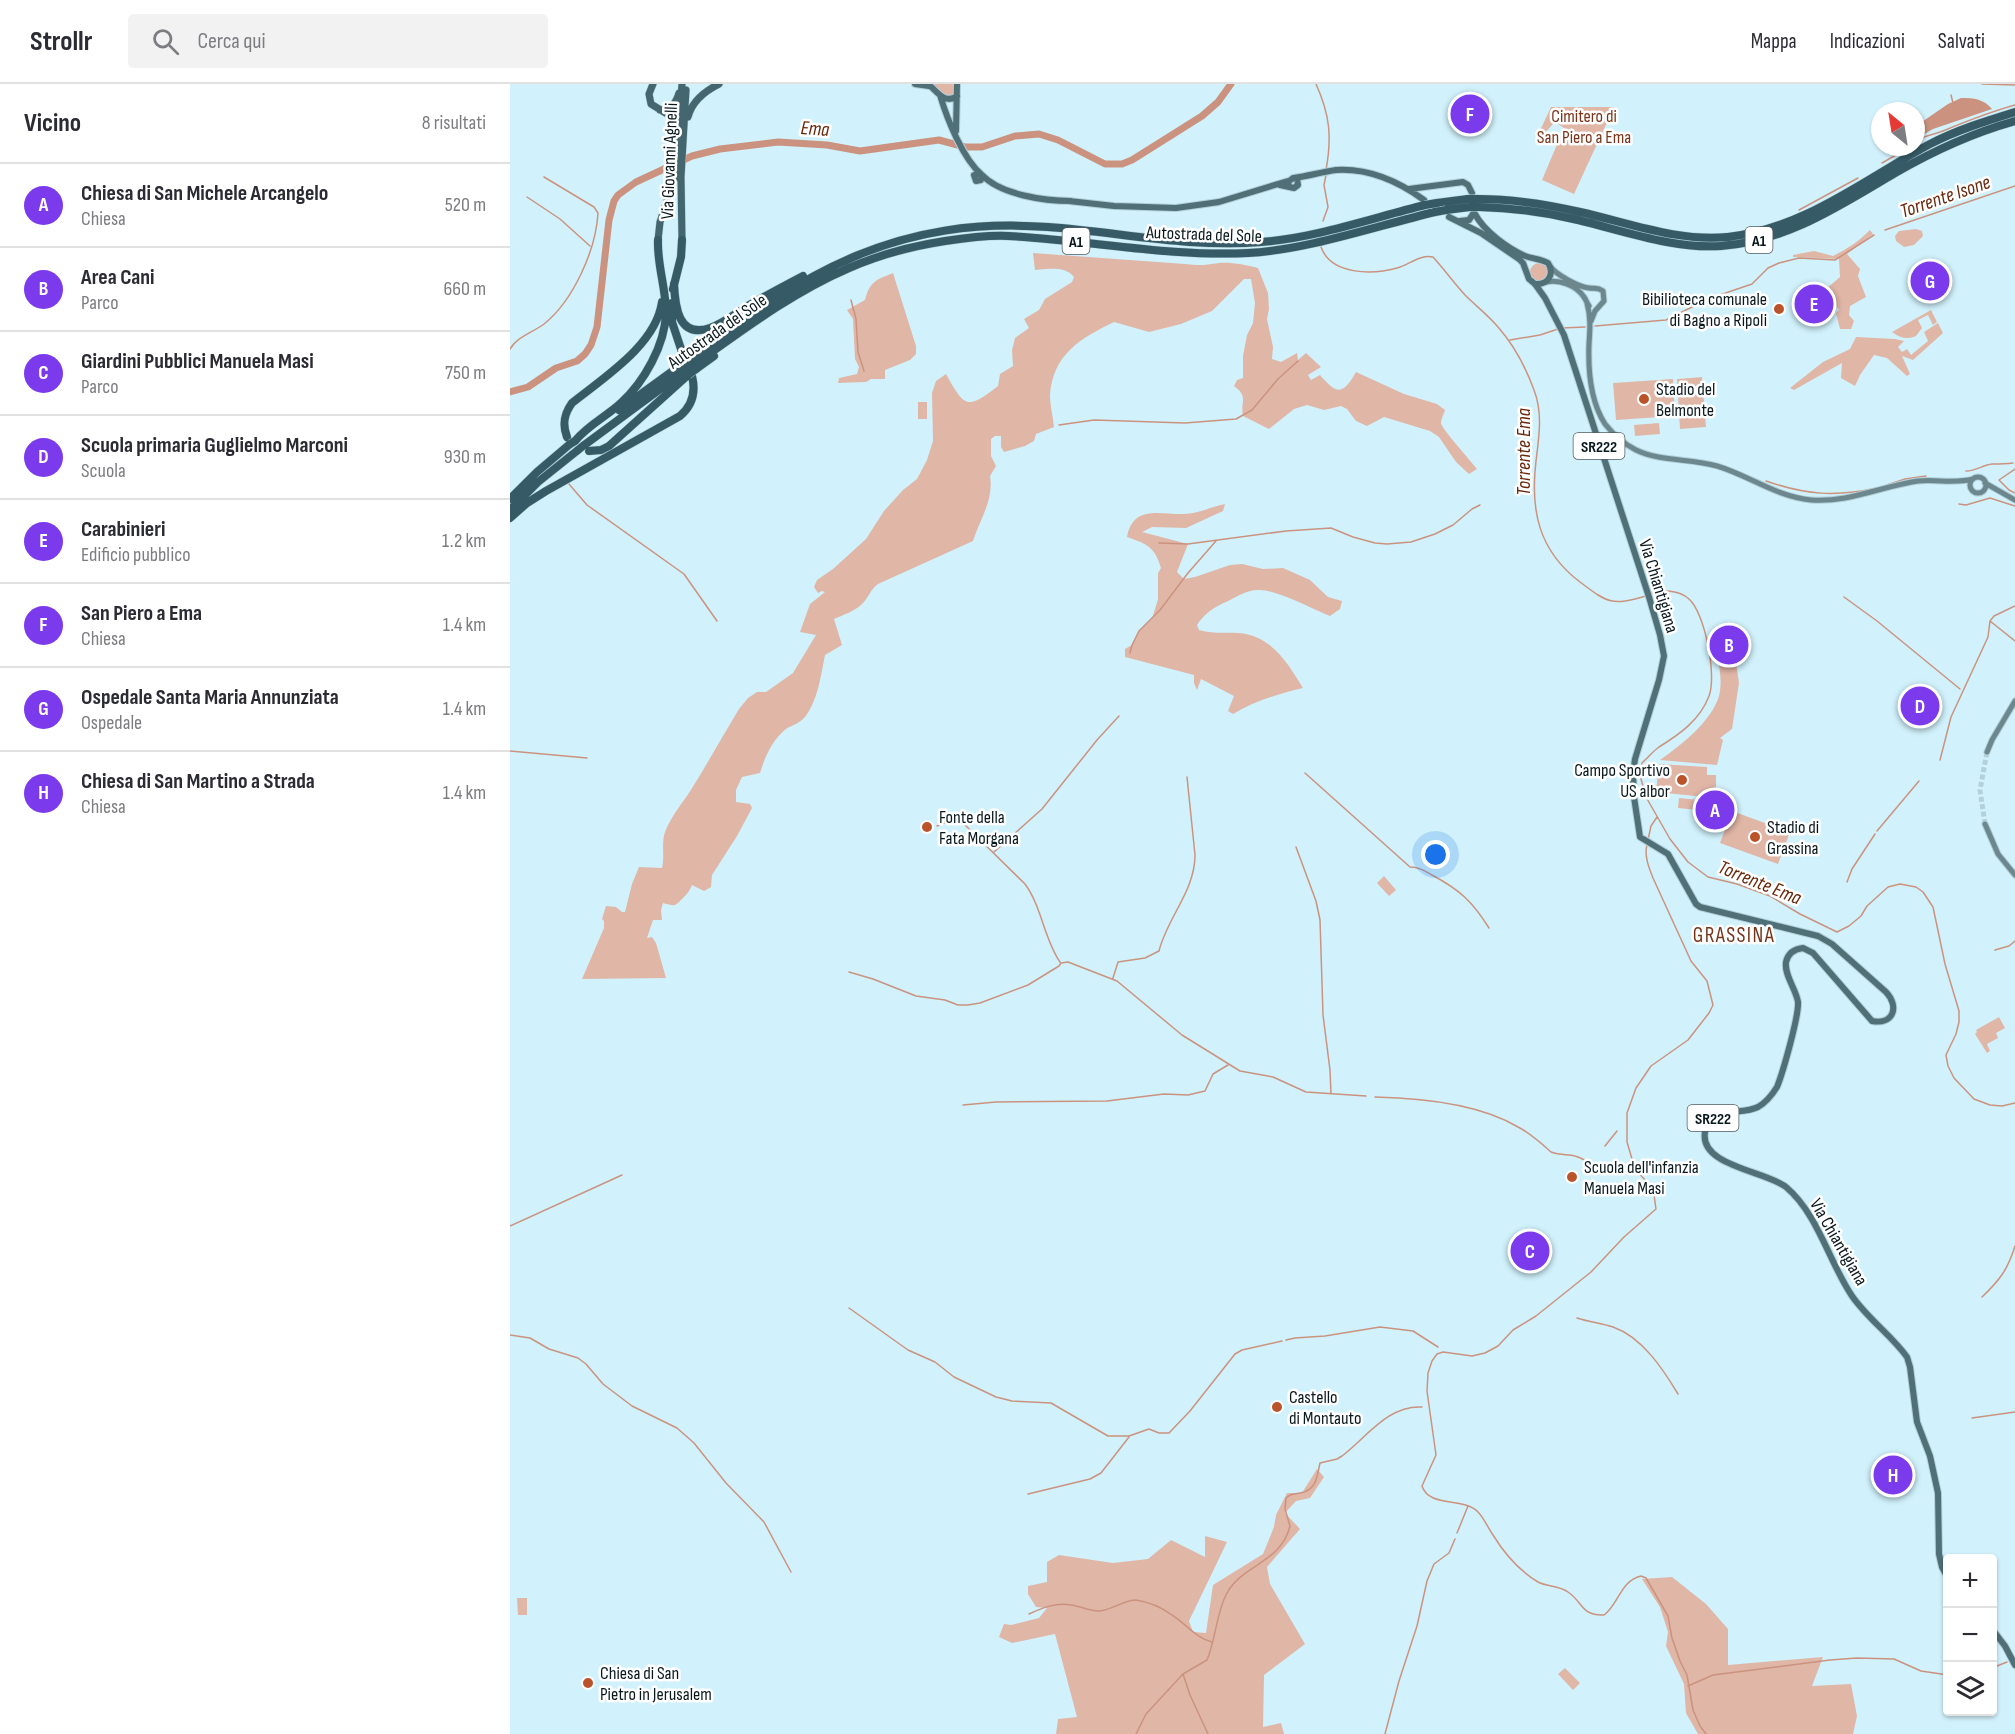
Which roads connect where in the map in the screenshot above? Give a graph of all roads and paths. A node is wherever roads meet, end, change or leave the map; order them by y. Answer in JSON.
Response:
{"nodes":[{"id":1,"x":653,"y":84,"type":"edge"},
{"id":2,"x":719,"y":84,"type":"edge"},
{"id":3,"x":915,"y":84,"type":"edge"},
{"id":4,"x":957,"y":84,"type":"edge"},
{"id":5,"x":929,"y":85,"type":"edge"},
{"id":6,"x":683,"y":86,"type":"edge"},
{"id":7,"x":940,"y":95,"type":"junction"},
{"id":8,"x":957,"y":96,"type":"junction"},
{"id":9,"x":658,"y":109,"type":"junction"},
{"id":10,"x":2015,"y":112,"type":"edge"},
{"id":11,"x":2015,"y":121,"type":"edge"},
{"id":12,"x":957,"y":136,"type":"junction"},
{"id":13,"x":684,"y":138,"type":"junction"},
{"id":14,"x":680,"y":151,"type":"junction"},
{"id":15,"x":678,"y":177,"type":"junction"},
{"id":16,"x":1431,"y":185,"type":"junction"},
{"id":17,"x":1405,"y":188,"type":"junction"},
{"id":18,"x":1424,"y":201,"type":"junction"},
{"id":19,"x":1473,"y":205,"type":"junction"},
{"id":20,"x":1448,"y":213,"type":"junction"},
{"id":21,"x":1456,"y":221,"type":"junction"},
{"id":22,"x":658,"y":240,"type":"joint"},
{"id":23,"x":682,"y":240,"type":"joint"},
{"id":24,"x":900,"y":240,"type":"junction"},
{"id":25,"x":1538,"y":260,"type":"junction"},
{"id":26,"x":1550,"y":266,"type":"junction"},
{"id":27,"x":662,"y":277,"type":"junction"},
{"id":28,"x":1528,"y":278,"type":"junction"},
{"id":29,"x":1545,"y":283,"type":"junction"},
{"id":30,"x":674,"y":284,"type":"junction"},
{"id":31,"x":1535,"y":284,"type":"junction"},
{"id":32,"x":1591,"y":288,"type":"junction"},
{"id":33,"x":1545,"y":298,"type":"junction"},
{"id":34,"x":1586,"y":301,"type":"junction"},
{"id":35,"x":1600,"y":306,"type":"junction"},
{"id":36,"x":1590,"y":323,"type":"junction"},
{"id":37,"x":689,"y":367,"type":"junction"},
{"id":38,"x":571,"y":441,"type":"junction"},
{"id":39,"x":583,"y":449,"type":"junction"},
{"id":40,"x":1973,"y":479,"type":"junction"},
{"id":41,"x":1960,"y":481,"type":"junction"},
{"id":42,"x":1985,"y":483,"type":"junction"},
{"id":43,"x":1970,"y":487,"type":"junction"},
{"id":44,"x":1983,"y":491,"type":"junction"},
{"id":45,"x":2001,"y":493,"type":"junction"},
{"id":46,"x":510,"y":499,"type":"edge"},
{"id":47,"x":2015,"y":500,"type":"edge"},
{"id":48,"x":510,"y":510,"type":"edge"},
{"id":49,"x":510,"y":518,"type":"edge"},
{"id":50,"x":2015,"y":701,"type":"edge"},
{"id":51,"x":1987,"y":752,"type":"tunnel mouth"},
{"id":52,"x":1985,"y":824,"type":"tunnel mouth"},
{"id":53,"x":2011,"y":871,"type":"edge"},
{"id":54,"x":1943,"y":1568,"type":"edge"},
{"id":55,"x":1997,"y":1636,"type":"edge"},
{"id":56,"x":2015,"y":1665,"type":"edge"}],
"edges":[{"from":1,"to":9,"type":"highway"},
{"from":2,"to":13,"type":"highway"},
{"from":3,"to":5,"type":"main road"},
{"from":4,"to":8,"type":"main road"},
{"from":5,"to":7,"type":"main road"},
{"from":6,"to":9,"type":"highway"},
{"from":6,"to":13,"type":"highway","name":"Via Giovanni Agnelli"},
{"from":6,"to":14,"type":"highway","name":"Via Giovanni Agnelli"},
{"from":7,"to":8,"type":"main road"},
{"from":7,"to":12,"type":"main road"},
{"from":8,"to":12,"type":"main road"},
{"from":9,"to":14,"type":"highway"},
{"from":10,"to":19,"type":"highway","name":"Autostrada del Sole","number":"A1"},
{"from":11,"to":19,"type":"highway","name":"Autostrada del Sole","number":"A1"},
{"from":12,"to":17,"type":"main road"},
{"from":13,"to":14,"type":"highway","name":"Via Giovanni Agnelli"},
{"from":14,"to":15,"type":"highway","name":"Via Giovanni Agnelli"},
{"from":15,"to":22,"type":"highway","name":"Via Giovanni Agnelli"},
{"from":15,"to":23,"type":"highway","name":"Via Giovanni Agnelli"},
{"from":16,"to":17,"type":"main road"},
{"from":16,"to":18,"type":"main road"},
{"from":16,"to":19,"type":"main road"},
{"from":17,"to":18,"type":"main road"},
{"from":18,"to":19,"type":"highway","name":"Autostrada del Sole","number":"A1","bridge":true},
{"from":18,"to":24,"type":"highway","name":"Autostrada del Sole","number":"A1"},
{"from":19,"to":20,"type":"highway","name":"Autostrada del Sole","number":"A1"},
{"from":19,"to":21,"type":"main road"},
{"from":19,"to":25,"type":"main road"},
{"from":20,"to":21,"type":"main road","name":"Via Chiantigiana","number":"SR222"},
{"from":20,"to":37,"type":"highway","name":"Autostrada del Sole","number":"A1","bridge":true},
{"from":21,"to":28,"type":"main road","name":"Via Chiantigiana","number":"SR222"},
{"from":22,"to":27,"type":"highway"},
{"from":23,"to":30,"type":"highway"},
{"from":24,"to":30,"type":"highway"},
{"from":24,"to":37,"type":"highway","name":"Autostrada del Sole","number":"A1"},
{"from":25,"to":26,"type":"main road"},
{"from":25,"to":28,"type":"main road"},
{"from":26,"to":29,"type":"main road","name":"Via Chiantigiana","number":"SR222"},
{"from":26,"to":32,"type":"main road"},
{"from":27,"to":38,"type":"highway"},
{"from":27,"to":38,"type":"highway"},
{"from":28,"to":31,"type":"main road","name":"Via Chiantigiana","number":"SR222"},
{"from":29,"to":31,"type":"main road"},
{"from":29,"to":33,"type":"main road","name":"Via Chiantigiana","number":"SR222"},
{"from":29,"to":34,"type":"main road"},
{"from":30,"to":37,"type":"highway"},
{"from":31,"to":33,"type":"main road","name":"Via Chiantigiana","number":"SR222"},
{"from":32,"to":34,"type":"main road"},
{"from":32,"to":35,"type":"main road"},
{"from":33,"to":54,"type":"main road","name":"Via Chiantigiana","number":"SR222"},
{"from":34,"to":35,"type":"main road"},
{"from":34,"to":36,"type":"main road"},
{"from":35,"to":36,"type":"main road"},
{"from":36,"to":41,"type":"main road"},
{"from":37,"to":38,"type":"highway","name":"Autostrada del Sole","number":"A1"},
{"from":37,"to":39,"type":"highway","name":"Autostrada del Sole","number":"A1"},
{"from":37,"to":39,"type":"highway"},
{"from":37,"to":49,"type":"highway"},
{"from":38,"to":46,"type":"highway","name":"Autostrada del Sole","number":"A1"},
{"from":39,"to":48,"type":"highway","name":"Autostrada del Sole","number":"A1"},
{"from":40,"to":41,"type":"main road"},
{"from":40,"to":42,"type":"main road"},
{"from":40,"to":43,"type":"main road"},
{"from":41,"to":43,"type":"main road"},
{"from":42,"to":44,"type":"main road"},
{"from":42,"to":45,"type":"main road"},
{"from":43,"to":44,"type":"main road"},
{"from":44,"to":45,"type":"main road"},
{"from":45,"to":47,"type":"main road"},
{"from":50,"to":51,"type":"main road"},
{"from":52,"to":53,"type":"main road"},
{"from":55,"to":56,"type":"main road"}]}
